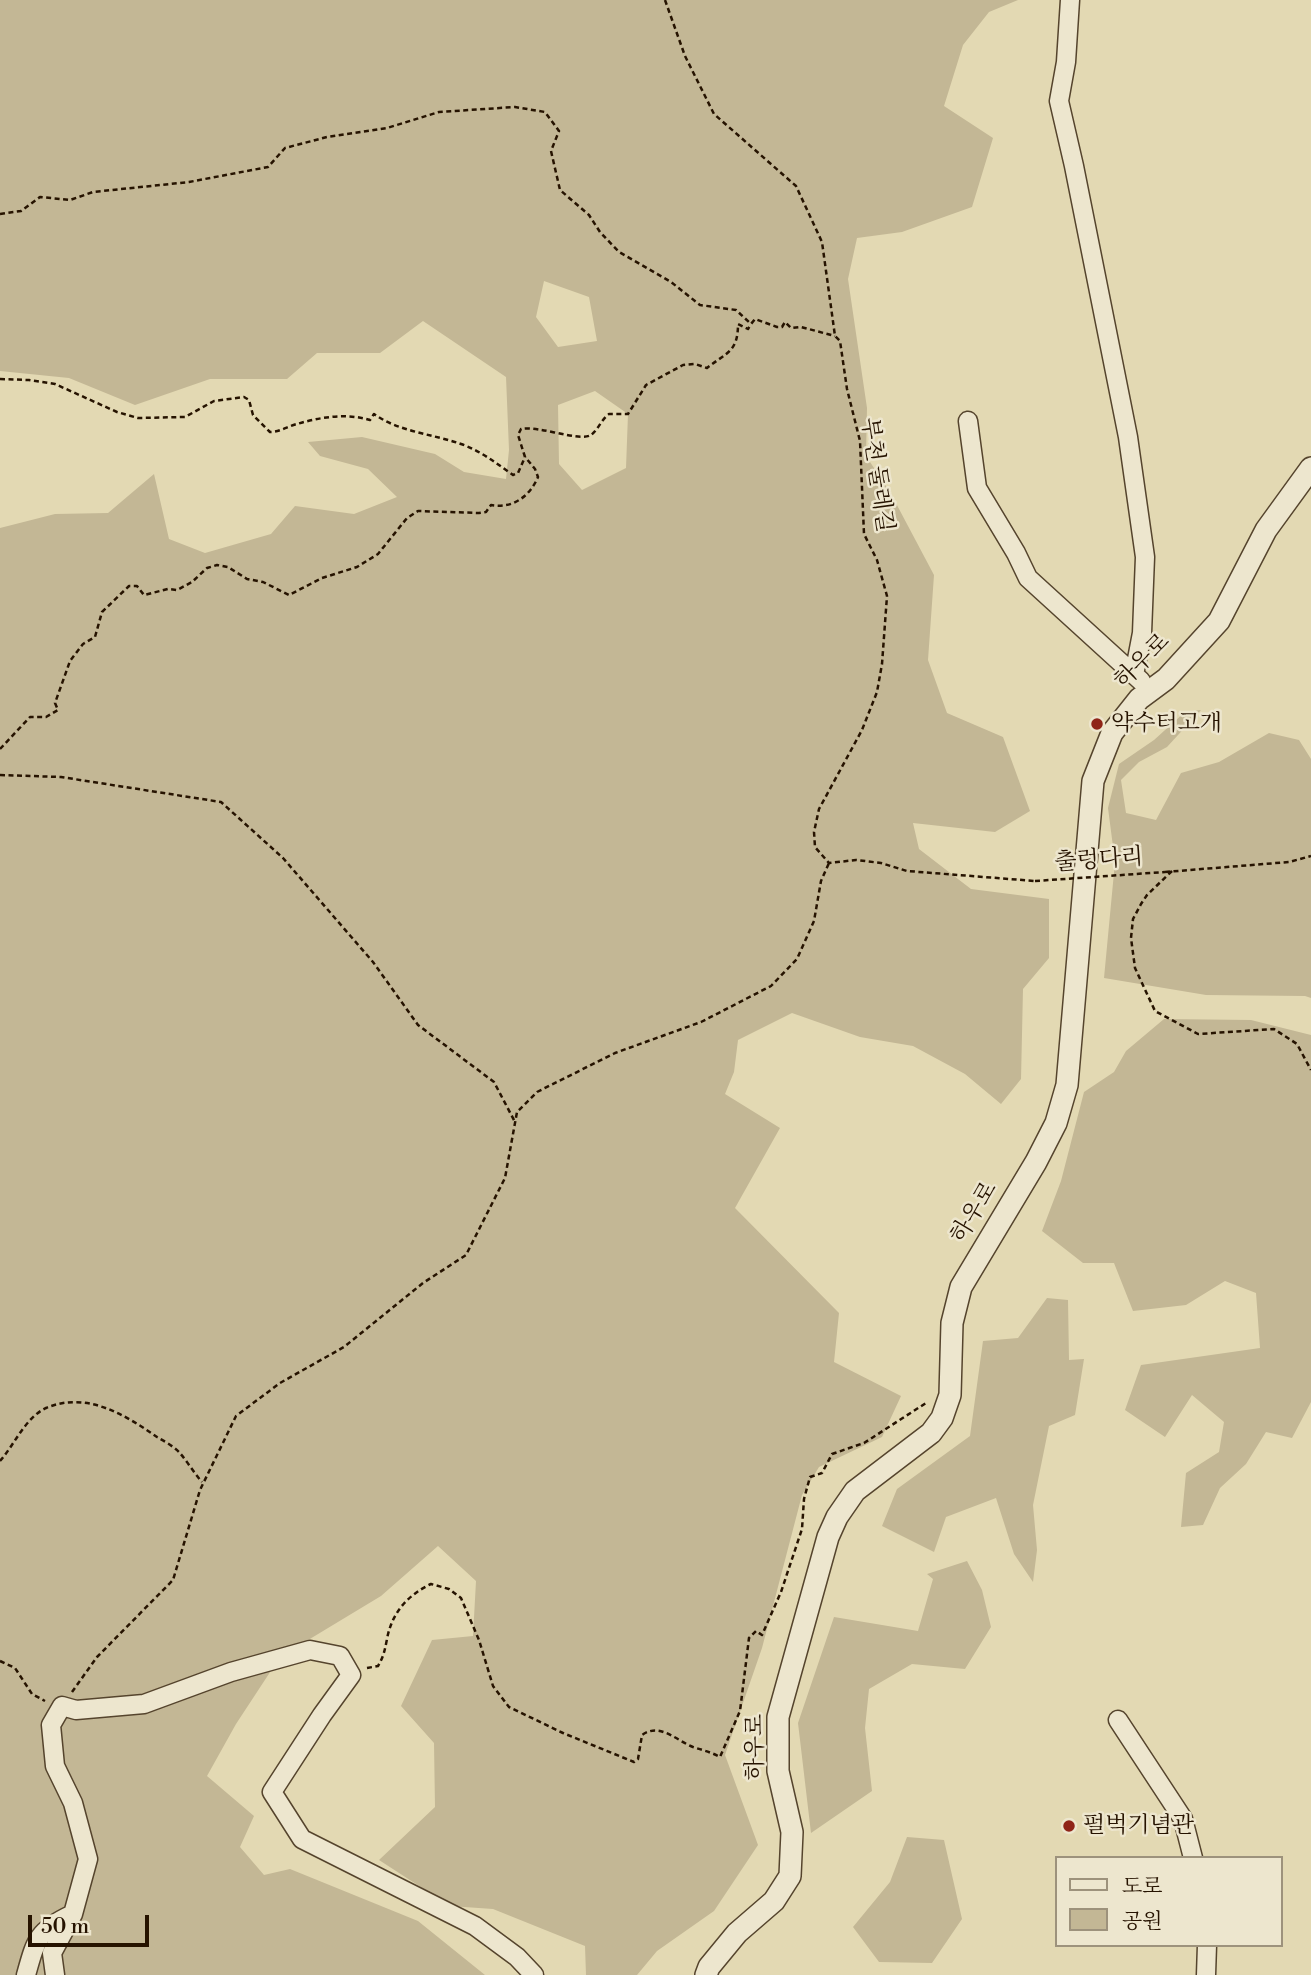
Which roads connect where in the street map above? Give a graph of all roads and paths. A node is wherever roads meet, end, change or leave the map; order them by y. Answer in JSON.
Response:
{"nodes":[{"id":1,"x":665,"y":0,"type":"edge"},
{"id":2,"x":1070,"y":0,"type":"edge"},
{"id":3,"x":0,"y":214,"type":"edge"},
{"id":4,"x":751,"y":324,"type":"junction"},
{"id":5,"x":835,"y":336,"type":"junction"},
{"id":6,"x":0,"y":379,"type":"edge"},
{"id":7,"x":968,"y":421,"type":"dead end"},
{"id":8,"x":525,"y":457,"type":"junction"},
{"id":9,"x":1311,"y":468,"type":"edge"},
{"id":10,"x":1134,"y":676,"type":"junction"},
{"id":11,"x":1151,"y":691,"type":"junction"},
{"id":12,"x":0,"y":749,"type":"edge"},
{"id":13,"x":0,"y":775,"type":"edge"},
{"id":14,"x":1311,"y":856,"type":"edge"},
{"id":15,"x":829,"y":863,"type":"junction"},
{"id":16,"x":1172,"y":871,"type":"junction"},
{"id":17,"x":1311,"y":1070,"type":"edge"},
{"id":18,"x":515,"y":1123,"type":"junction"},
{"id":19,"x":950,"y":1395,"type":"junction"},
{"id":20,"x":0,"y":1461,"type":"edge"},
{"id":21,"x":203,"y":1483,"type":"junction"},
{"id":22,"x":342,"y":1660,"type":"junction"},
{"id":23,"x":0,"y":1661,"type":"edge"},
{"id":24,"x":62,"y":1706,"type":"junction"},
{"id":25,"x":1118,"y":1720,"type":"dead end"},
{"id":26,"x":1192,"y":1856,"type":"edge"},
{"id":27,"x":73,"y":1914,"type":"junction"},
{"id":28,"x":1207,"y":1947,"type":"edge"},
{"id":29,"x":26,"y":1975,"type":"edge"},
{"id":30,"x":55,"y":1975,"type":"edge"},
{"id":31,"x":534,"y":1975,"type":"edge"},
{"id":32,"x":706,"y":1975,"type":"edge"},
{"id":33,"x":1206,"y":1975,"type":"edge"}],
"edges":[{"from":1,"to":5,"type":"path","name":"부천 둘레길"},
{"from":2,"to":10,"type":"street"},
{"from":3,"to":4,"type":"path"},
{"from":4,"to":5,"type":"path"},
{"from":4,"to":8,"type":"path"},
{"from":5,"to":15,"type":"path","name":"부천 둘레길"},
{"from":6,"to":8,"type":"path"},
{"from":7,"to":10,"type":"street"},
{"from":8,"to":12,"type":"path"},
{"from":9,"to":11,"type":"street","name":"하우로"},
{"from":10,"to":11,"type":"street"},
{"from":11,"to":19,"type":"street","name":"하우로"},
{"from":13,"to":18,"type":"path"},
{"from":14,"to":16,"type":"path","name":"출렁다리"},
{"from":15,"to":16,"type":"path","name":"출렁다리","bridge":true},
{"from":15,"to":18,"type":"path"},
{"from":16,"to":17,"type":"path"},
{"from":18,"to":21,"type":"path"},
{"from":19,"to":22,"type":"path"},
{"from":19,"to":32,"type":"street","name":"하우로"},
{"from":20,"to":21,"type":"path"},
{"from":21,"to":24,"type":"path"},
{"from":22,"to":24,"type":"street"},
{"from":22,"to":31,"type":"street"},
{"from":23,"to":24,"type":"path"},
{"from":24,"to":27,"type":"street"},
{"from":25,"to":26,"type":"street"},
{"from":27,"to":29,"type":"street"},
{"from":27,"to":30,"type":"street"},
{"from":28,"to":33,"type":"street"}]}
